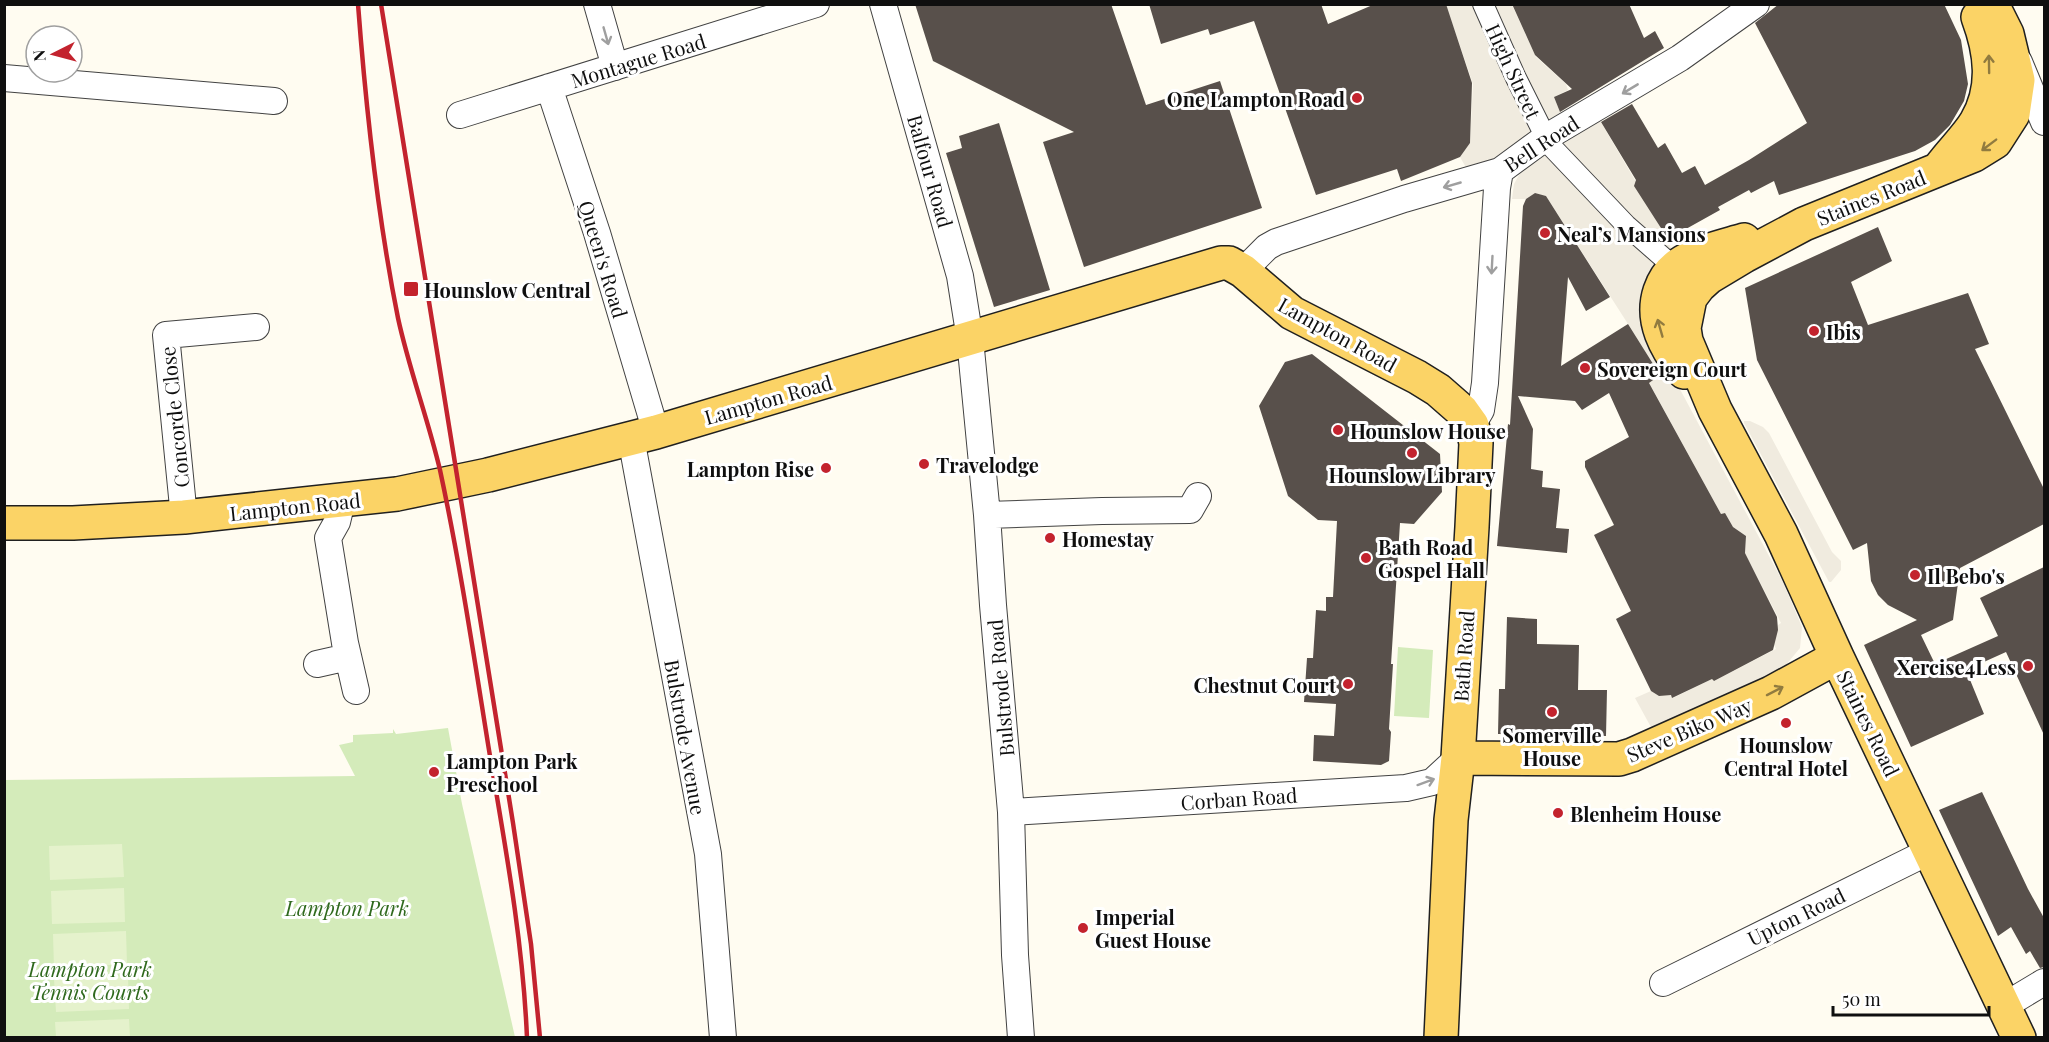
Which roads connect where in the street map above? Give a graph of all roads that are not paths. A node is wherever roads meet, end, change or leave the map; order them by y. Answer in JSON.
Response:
{"nodes":[{"id":1,"x":597,"y":4,"type":"edge"},
{"id":2,"x":816,"y":4,"type":"edge"},
{"id":3,"x":883,"y":4,"type":"edge"},
{"id":4,"x":1483,"y":4,"type":"edge"},
{"id":5,"x":1756,"y":4,"type":"edge"},
{"id":6,"x":1974,"y":4,"type":"edge"},
{"id":7,"x":1992,"y":4,"type":"edge"},
{"id":8,"x":2007,"y":34,"type":"junction"},
{"id":9,"x":615,"y":67,"type":"junction"},
{"id":10,"x":4,"y":78,"type":"edge"},
{"id":11,"x":549,"y":87,"type":"junction"},
{"id":12,"x":274,"y":101,"type":"dead end"},
{"id":13,"x":2013,"y":114,"type":"junction"},
{"id":14,"x":460,"y":115,"type":"dead end"},
{"id":15,"x":2044,"y":122,"type":"edge"},
{"id":16,"x":2044,"y":133,"type":"edge"},
{"id":17,"x":1545,"y":138,"type":"junction"},
{"id":18,"x":1938,"y":169,"type":"junction"},
{"id":19,"x":1500,"y":171,"type":"junction"},
{"id":20,"x":1666,"y":260,"type":"dead end"},
{"id":21,"x":1242,"y":271,"type":"junction"},
{"id":22,"x":256,"y":327,"type":"dead end"},
{"id":23,"x":970,"y":339,"type":"junction"},
{"id":24,"x":1472,"y":425,"type":"junction"},
{"id":25,"x":643,"y":435,"type":"junction"},
{"id":26,"x":1198,"y":496,"type":"dead end"},
{"id":27,"x":342,"y":501,"type":"junction"},
{"id":28,"x":987,"y":515,"type":"junction"},
{"id":29,"x":184,"y":518,"type":"junction"},
{"id":30,"x":4,"y":523,"type":"edge"},
{"id":31,"x":348,"y":657,"type":"junction"},
{"id":32,"x":1837,"y":657,"type":"junction"},
{"id":33,"x":317,"y":664,"type":"dead end"},
{"id":34,"x":356,"y":690,"type":"dead end"},
{"id":35,"x":1458,"y":758,"type":"junction"},
{"id":36,"x":1011,"y":812,"type":"junction"},
{"id":37,"x":1930,"y":851,"type":"junction"},
{"id":38,"x":2044,"y":982,"type":"edge"},
{"id":39,"x":1663,"y":983,"type":"dead end"},
{"id":40,"x":2004,"y":1006,"type":"junction"},
{"id":41,"x":723,"y":1038,"type":"edge"},
{"id":42,"x":1021,"y":1038,"type":"edge"},
{"id":43,"x":1441,"y":1038,"type":"edge"},
{"id":44,"x":2019,"y":1038,"type":"edge"}],
"edges":[{"from":1,"to":9,"type":"street","one_way":true},
{"from":2,"to":9,"type":"street","name":"Montague Road"},
{"from":3,"to":23,"type":"street","name":"Balfour Road"},
{"from":4,"to":17,"type":"street","name":"High Street"},
{"from":5,"to":17,"type":"street","name":"Bell Road","one_way":true},
{"from":18,"to":6,"type":"main road","name":"Staines Road","one_way":true},
{"from":7,"to":8,"type":"main road","name":"Staines Road"},
{"from":8,"to":13,"type":"main road","name":"Staines Road"},
{"from":8,"to":15,"type":"street"},
{"from":9,"to":11,"type":"street","name":"Montague Road"},
{"from":10,"to":12,"type":"street"},
{"from":11,"to":14,"type":"street","name":"Montague Road"},
{"from":11,"to":25,"type":"street","name":"Queen's Road"},
{"from":13,"to":16,"type":"street"},
{"from":13,"to":18,"type":"main road","name":"Staines Road","one_way":true},
{"from":17,"to":19,"type":"street","name":"Bell Road"},
{"from":17,"to":20,"type":"street","name":"High Street"},
{"from":18,"to":32,"type":"main road","name":"Staines Road"},
{"from":19,"to":21,"type":"street","name":"Bell Road","one_way":true},
{"from":19,"to":24,"type":"street","name":"Bath Road","one_way":true},
{"from":21,"to":23,"type":"main road","name":"Lampton Road"},
{"from":21,"to":24,"type":"main road","name":"Lampton Road"},
{"from":22,"to":29,"type":"street","name":"Concorde Close"},
{"from":23,"to":25,"type":"main road","name":"Lampton Road"},
{"from":23,"to":28,"type":"street","name":"Bulstrode Road"},
{"from":24,"to":35,"type":"main road","name":"Bath Road"},
{"from":25,"to":27,"type":"main road","name":"Lampton Road"},
{"from":25,"to":41,"type":"street","name":"Bulstrode Avenue"},
{"from":26,"to":28,"type":"street"},
{"from":27,"to":29,"type":"main road","name":"Lampton Road"},
{"from":27,"to":31,"type":"street"},
{"from":28,"to":36,"type":"street","name":"Bulstrode Road"},
{"from":29,"to":30,"type":"main road","name":"Lampton Road"},
{"from":31,"to":33,"type":"street"},
{"from":31,"to":34,"type":"street"},
{"from":35,"to":32,"type":"main road","name":"Steve Biko Way","one_way":true},
{"from":32,"to":37,"type":"main road","name":"Staines Road"},
{"from":36,"to":35,"type":"street","name":"Corban Road","one_way":true},
{"from":35,"to":43,"type":"main road","name":"Bath Road"},
{"from":36,"to":42,"type":"street","name":"Bulstrode Road"},
{"from":37,"to":39,"type":"street","name":"Upton Road"},
{"from":37,"to":40,"type":"main road","name":"Staines Road"},
{"from":38,"to":40,"type":"street"},
{"from":40,"to":44,"type":"main road","name":"Staines Road"}]}
